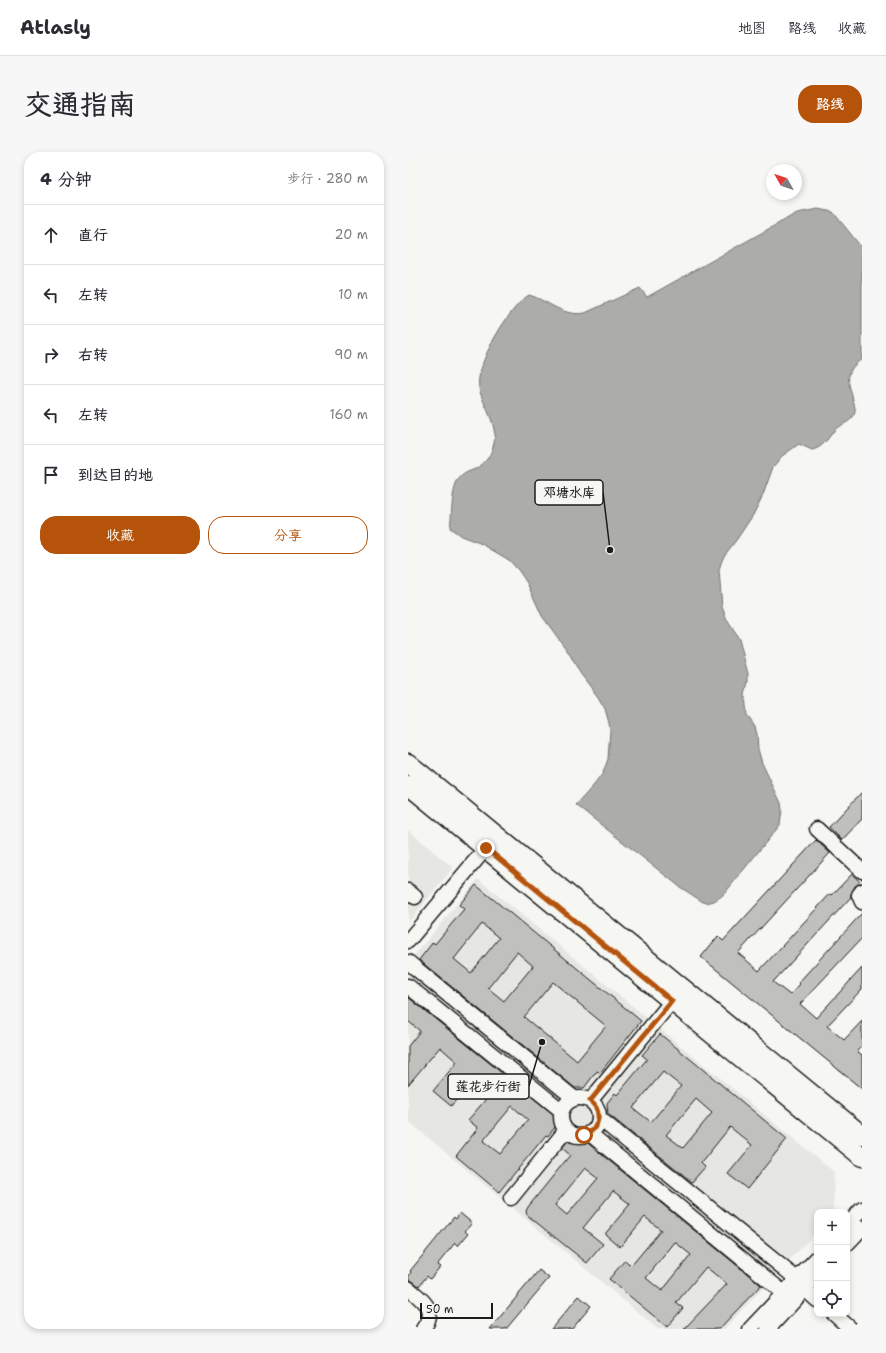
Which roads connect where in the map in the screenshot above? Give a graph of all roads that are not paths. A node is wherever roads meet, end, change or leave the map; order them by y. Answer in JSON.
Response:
{"nodes":[{"id":1,"x":408,"y":763,"type":"edge"},
{"id":2,"x":408,"y":785,"type":"edge"},
{"id":3,"x":817,"y":829,"type":"dead end"},
{"id":4,"x":486,"y":848,"type":"junction"},
{"id":5,"x":862,"y":870,"type":"edge"},
{"id":6,"x":862,"y":891,"type":"edge"},
{"id":7,"x":862,"y":902,"type":"edge"},
{"id":8,"x":408,"y":942,"type":"edge"},
{"id":9,"x":408,"y":962,"type":"edge"},
{"id":10,"x":408,"y":986,"type":"edge"},
{"id":11,"x":672,"y":1001,"type":"junction"},
{"id":12,"x":575,"y":1098,"type":"junction"},
{"id":13,"x":590,"y":1101,"type":"junction"},
{"id":14,"x":562,"y":1111,"type":"junction"},
{"id":15,"x":599,"y":1118,"type":"junction"},
{"id":16,"x":566,"y":1130,"type":"junction"},
{"id":17,"x":589,"y":1133,"type":"junction"},
{"id":18,"x":862,"y":1135,"type":"edge"},
{"id":19,"x":862,"y":1157,"type":"edge"},
{"id":20,"x":510,"y":1198,"type":"dead end"},
{"id":21,"x":862,"y":1209,"type":"edge"},
{"id":22,"x":850,"y":1222,"type":"edge"},
{"id":23,"x":862,"y":1228,"type":"edge"},
{"id":24,"x":850,"y":1241,"type":"edge"},
{"id":25,"x":814,"y":1263,"type":"edge"},
{"id":26,"x":814,"y":1278,"type":"edge"},
{"id":27,"x":801,"y":1284,"type":"junction"},
{"id":28,"x":408,"y":1288,"type":"edge"},
{"id":29,"x":784,"y":1293,"type":"junction"},
{"id":30,"x":814,"y":1297,"type":"edge"},
{"id":31,"x":837,"y":1317,"type":"edge"},
{"id":32,"x":424,"y":1329,"type":"edge"},
{"id":33,"x":750,"y":1329,"type":"edge"},
{"id":34,"x":768,"y":1329,"type":"edge"},
{"id":35,"x":851,"y":1329,"type":"edge"}],
"edges":[{"from":1,"to":18,"type":"main road"},
{"from":2,"to":4,"type":"main road"},
{"from":3,"to":5,"type":"street"},
{"from":4,"to":8,"type":"street"},
{"from":4,"to":11,"type":"main road"},
{"from":6,"to":7,"type":"street"},
{"from":9,"to":12,"type":"street"},
{"from":10,"to":14,"type":"street"},
{"from":11,"to":13,"type":"street"},
{"from":11,"to":19,"type":"main road"},
{"from":12,"to":13,"type":"street"},
{"from":12,"to":14,"type":"street"},
{"from":13,"to":15,"type":"street"},
{"from":14,"to":16,"type":"street"},
{"from":15,"to":17,"type":"street"},
{"from":15,"to":27,"type":"street"},
{"from":16,"to":17,"type":"street"},
{"from":16,"to":20,"type":"street"},
{"from":17,"to":29,"type":"street"},
{"from":21,"to":22,"type":"street"},
{"from":23,"to":24,"type":"street"},
{"from":25,"to":27,"type":"street"},
{"from":26,"to":27,"type":"street"},
{"from":27,"to":29,"type":"street"},
{"from":27,"to":30,"type":"street"},
{"from":27,"to":34,"type":"street"},
{"from":28,"to":32,"type":"street"},
{"from":29,"to":33,"type":"street"},
{"from":31,"to":35,"type":"street"}]}
